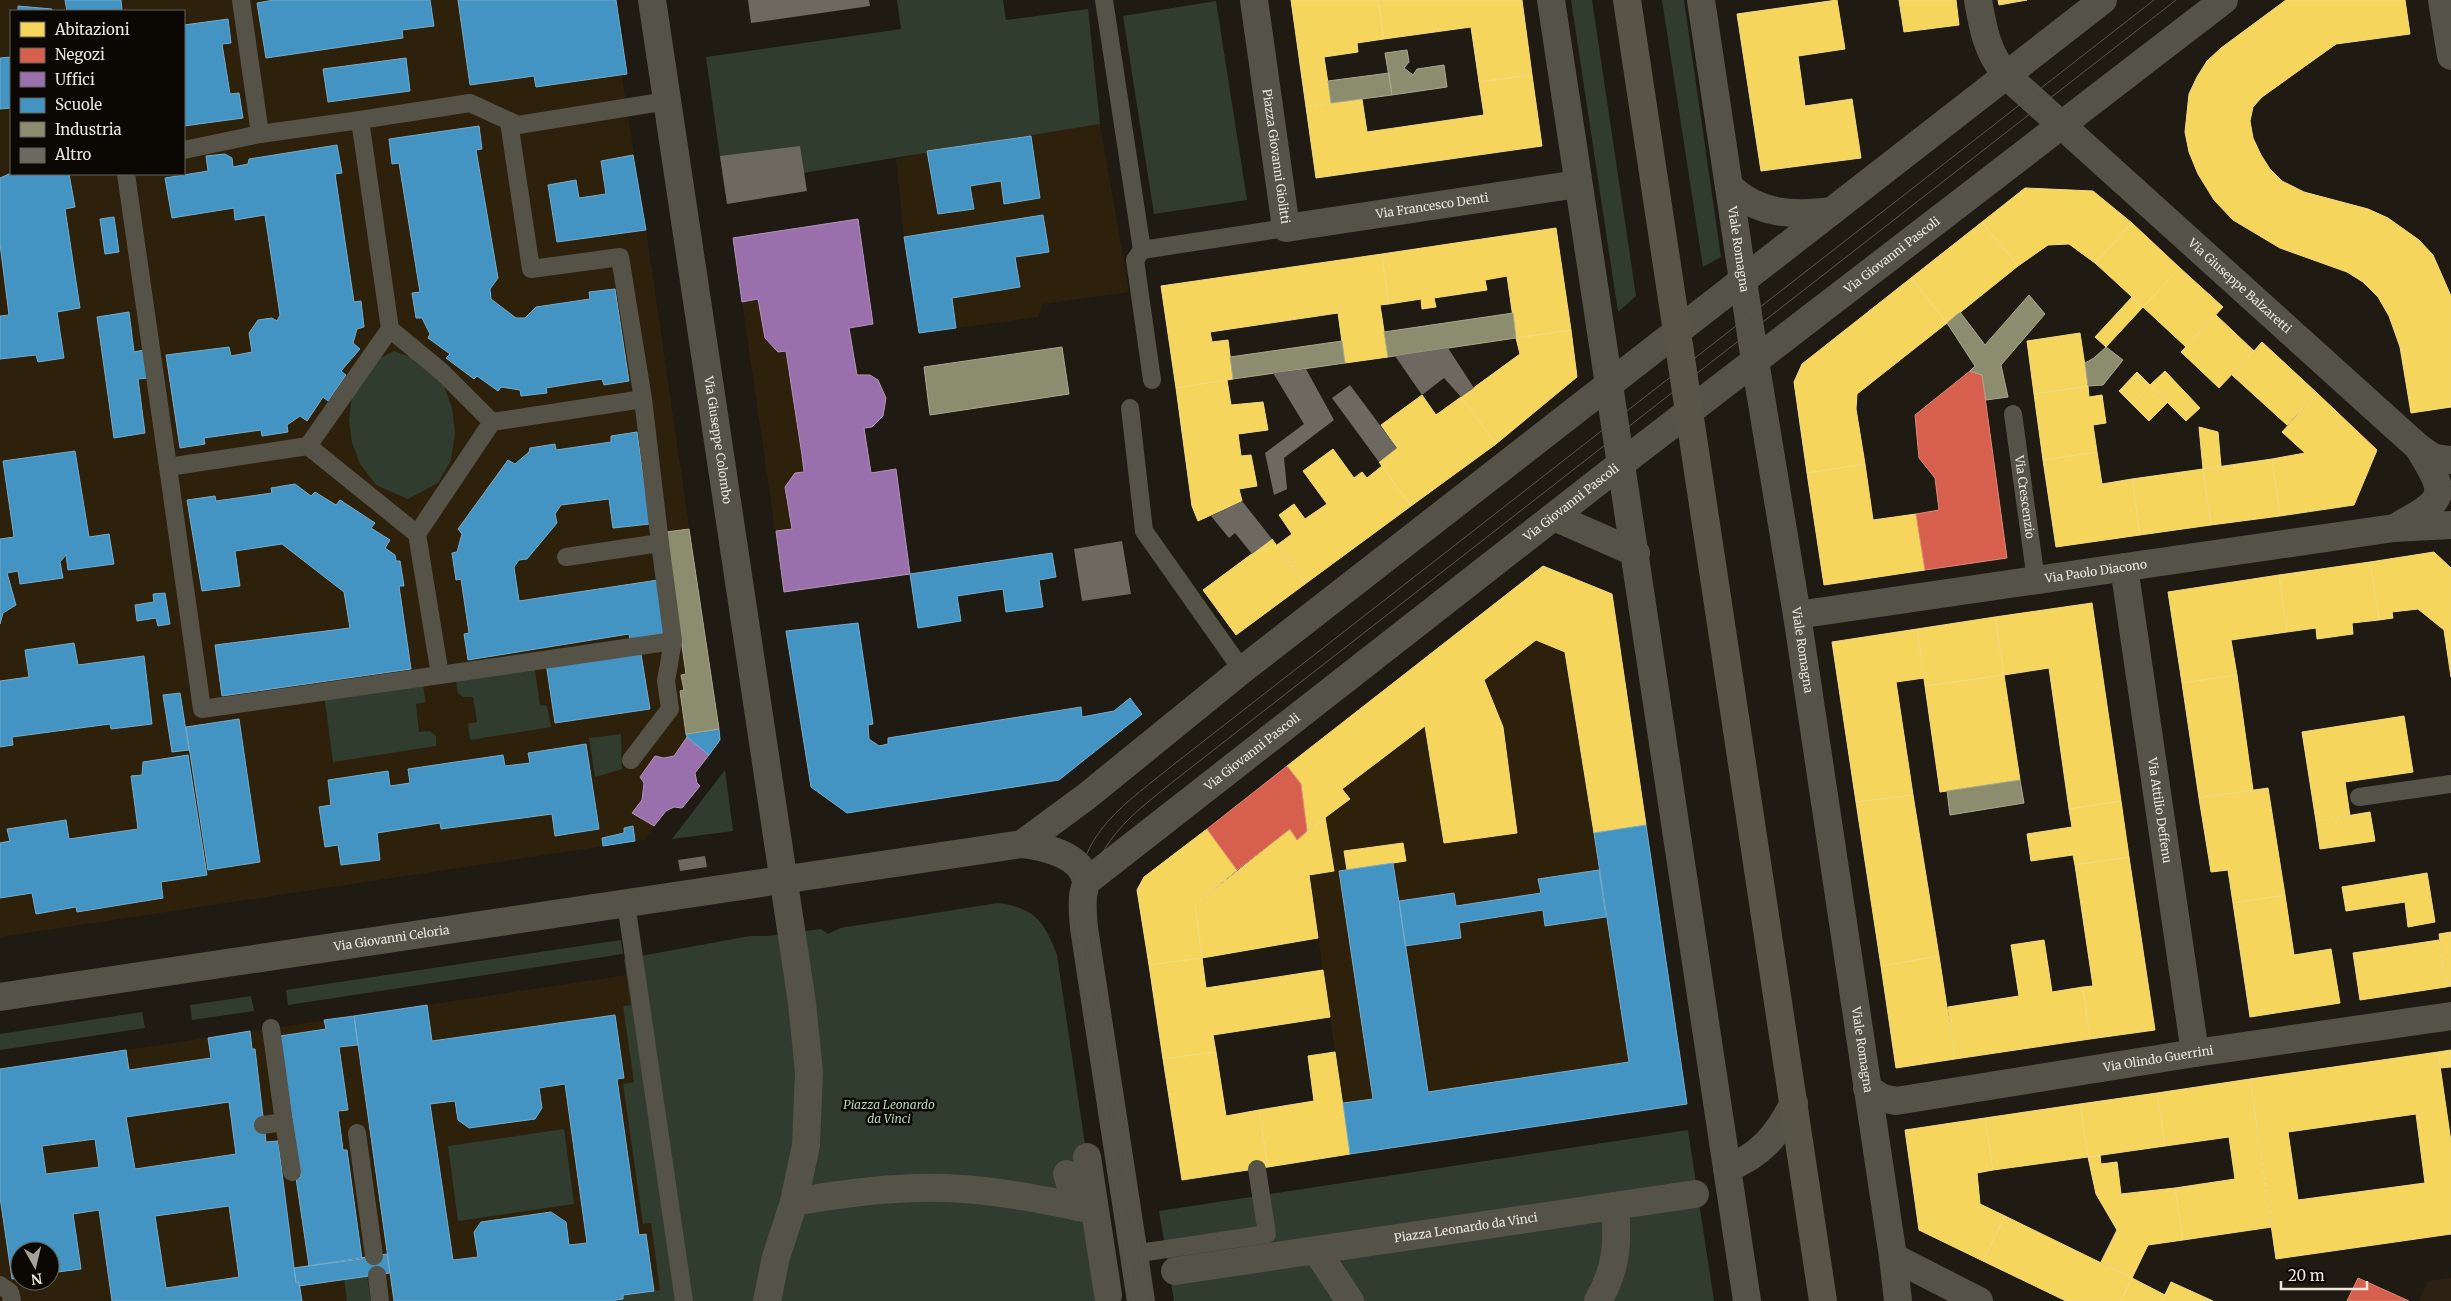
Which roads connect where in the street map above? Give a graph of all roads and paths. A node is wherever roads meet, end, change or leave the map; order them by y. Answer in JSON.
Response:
{"nodes":[{"id":1,"x":241,"y":0,"type":"edge"},
{"id":2,"x":652,"y":0,"type":"edge"},
{"id":3,"x":1104,"y":0,"type":"edge"},
{"id":4,"x":1254,"y":0,"type":"edge"},
{"id":5,"x":1551,"y":0,"type":"edge"},
{"id":6,"x":1627,"y":0,"type":"edge"},
{"id":7,"x":1701,"y":0,"type":"edge"},
{"id":8,"x":1978,"y":0,"type":"edge"},
{"id":9,"x":2103,"y":0,"type":"edge"},
{"id":10,"x":2224,"y":0,"type":"edge"},
{"id":11,"x":2442,"y":0,"type":"edge"},
{"id":12,"x":2451,"y":56,"type":"edge"},
{"id":13,"x":2006,"y":75,"type":"junction"},
{"id":14,"x":667,"y":101,"type":"junction"},
{"id":15,"x":360,"y":120,"type":"junction"},
{"id":16,"x":509,"y":122,"type":"junction"},
{"id":17,"x":2062,"y":127,"type":"junction"},
{"id":18,"x":260,"y":134,"type":"junction"},
{"id":19,"x":185,"y":150,"type":"edge"},
{"id":20,"x":126,"y":175,"type":"edge"},
{"id":21,"x":1578,"y":184,"type":"junction"},
{"id":22,"x":1729,"y":186,"type":"junction"},
{"id":23,"x":1832,"y":212,"type":"junction"},
{"id":24,"x":1286,"y":228,"type":"junction"},
{"id":25,"x":1142,"y":250,"type":"junction"},
{"id":26,"x":1744,"y":281,"type":"junction"},
{"id":27,"x":390,"y":329,"type":"junction"},
{"id":28,"x":1678,"y":332,"type":"junction"},
{"id":29,"x":1755,"y":361,"type":"junction"},
{"id":30,"x":1152,"y":380,"type":"dead end"},
{"id":31,"x":1610,"y":385,"type":"junction"},
{"id":32,"x":643,"y":399,"type":"junction"},
{"id":33,"x":1130,"y":408,"type":"dead end"},
{"id":34,"x":1690,"y":412,"type":"junction"},
{"id":35,"x":2013,"y":414,"type":"dead end"},
{"id":36,"x":492,"y":422,"type":"junction"},
{"id":37,"x":308,"y":446,"type":"junction"},
{"id":38,"x":2418,"y":448,"type":"junction"},
{"id":39,"x":2451,"y":460,"type":"edge"},
{"id":40,"x":1622,"y":464,"type":"junction"},
{"id":41,"x":168,"y":467,"type":"junction"},
{"id":42,"x":1554,"y":517,"type":"junction"},
{"id":43,"x":2451,"y":525,"type":"edge"},
{"id":44,"x":2394,"y":528,"type":"junction"},
{"id":45,"x":417,"y":534,"type":"junction"},
{"id":46,"x":660,"y":543,"type":"junction"},
{"id":47,"x":1636,"y":552,"type":"junction"},
{"id":48,"x":566,"y":556,"type":"dead end"},
{"id":49,"x":2124,"y":567,"type":"junction"},
{"id":50,"x":2036,"y":580,"type":"junction"},
{"id":51,"x":1798,"y":615,"type":"junction"},
{"id":52,"x":672,"y":641,"type":"junction"},
{"id":53,"x":1242,"y":670,"type":"junction"},
{"id":54,"x":440,"y":675,"type":"junction"},
{"id":55,"x":631,"y":760,"type":"dead end"},
{"id":56,"x":2451,"y":784,"type":"edge"},
{"id":57,"x":2359,"y":797,"type":"dead end"},
{"id":58,"x":1022,"y":844,"type":"junction"},
{"id":59,"x":784,"y":881,"type":"junction"},
{"id":60,"x":1086,"y":882,"type":"junction"},
{"id":61,"x":626,"y":902,"type":"junction"},
{"id":62,"x":0,"y":998,"type":"edge"},
{"id":63,"x":2451,"y":1016,"type":"edge"},
{"id":64,"x":271,"y":1028,"type":"dead end"},
{"id":65,"x":2195,"y":1053,"type":"junction"},
{"id":66,"x":1867,"y":1088,"type":"junction"},
{"id":67,"x":1794,"y":1103,"type":"junction"},
{"id":68,"x":284,"y":1122,"type":"junction"},
{"id":69,"x":263,"y":1125,"type":"dead end"},
{"id":70,"x":357,"y":1133,"type":"dead end"},
{"id":71,"x":1077,"y":1166,"type":"dead end"},
{"id":72,"x":1727,"y":1168,"type":"junction"},
{"id":73,"x":1257,"y":1169,"type":"dead end"},
{"id":74,"x":292,"y":1172,"type":"dead end"},
{"id":75,"x":1695,"y":1194,"type":"dead end"},
{"id":76,"x":794,"y":1202,"type":"junction"},
{"id":77,"x":1614,"y":1206,"type":"junction"},
{"id":78,"x":1086,"y":1209,"type":"junction"},
{"id":79,"x":1316,"y":1250,"type":"junction"},
{"id":80,"x":1133,"y":1254,"type":"junction"},
{"id":81,"x":374,"y":1256,"type":"dead end"},
{"id":82,"x":1893,"y":1256,"type":"junction"},
{"id":83,"x":1175,"y":1271,"type":"dead end"},
{"id":84,"x":377,"y":1275,"type":"dead end"},
{"id":85,"x":0,"y":1285,"type":"edge"},
{"id":86,"x":1108,"y":1295,"type":"dead end"},
{"id":87,"x":1607,"y":1297,"type":"edge"},
{"id":88,"x":12,"y":1301,"type":"edge"},
{"id":89,"x":380,"y":1301,"type":"edge"},
{"id":90,"x":684,"y":1301,"type":"edge"},
{"id":91,"x":766,"y":1301,"type":"edge"},
{"id":92,"x":1141,"y":1301,"type":"edge"},
{"id":93,"x":1350,"y":1301,"type":"edge"},
{"id":94,"x":1747,"y":1301,"type":"edge"},
{"id":95,"x":1824,"y":1301,"type":"edge"},
{"id":96,"x":1898,"y":1301,"type":"edge"},
{"id":97,"x":1979,"y":1301,"type":"edge"}],
"edges":[{"from":1,"to":18,"type":"lane"},
{"from":2,"to":14,"type":"street","name":"Via Giuseppe Colombo"},
{"from":3,"to":25,"type":"lane"},
{"from":4,"to":24,"type":"street","name":"Piazza Giovanni Giolitti"},
{"from":5,"to":21,"type":"street"},
{"from":6,"to":28,"type":"main road"},
{"from":7,"to":22,"type":"street","name":"Viale Romagna"},
{"from":8,"to":13,"type":"street"},
{"from":9,"to":13,"type":"street"},
{"from":10,"to":17,"type":"street","name":"Via Giovanni Pascoli"},
{"from":11,"to":12,"type":"street"},
{"from":13,"to":17,"type":"street"},
{"from":13,"to":23,"type":"street"},
{"from":14,"to":16,"type":"lane"},
{"from":14,"to":59,"type":"street","name":"Via Giuseppe Colombo"},
{"from":15,"to":16,"type":"lane"},
{"from":15,"to":18,"type":"lane"},
{"from":15,"to":27,"type":"lane"},
{"from":16,"to":32,"type":"lane"},
{"from":17,"to":29,"type":"street","name":"Via Giovanni Pascoli"},
{"from":17,"to":38,"type":"street","name":"Via Giuseppe Balzaretti"},
{"from":18,"to":19,"type":"lane"},
{"from":20,"to":41,"type":"lane"},
{"from":21,"to":24,"type":"street","name":"Via Francesco Denti"},
{"from":21,"to":31,"type":"street"},
{"from":22,"to":23,"type":"street"},
{"from":22,"to":26,"type":"street","name":"Viale Romagna"},
{"from":23,"to":26,"type":"street"},
{"from":24,"to":25,"type":"lane","name":"Piazza Giovanni Giolitti"},
{"from":25,"to":30,"type":"lane"},
{"from":26,"to":28,"type":"street"},
{"from":26,"to":29,"type":"street","name":"Viale Romagna"},
{"from":27,"to":36,"type":"lane"},
{"from":27,"to":37,"type":"lane"},
{"from":28,"to":31,"type":"street"},
{"from":28,"to":34,"type":"main road"},
{"from":29,"to":34,"type":"street","name":"Via Giovanni Pascoli"},
{"from":29,"to":51,"type":"street","name":"Viale Romagna"},
{"from":31,"to":40,"type":"street"},
{"from":31,"to":53,"type":"street"},
{"from":32,"to":36,"type":"lane"},
{"from":32,"to":46,"type":"lane"},
{"from":33,"to":53,"type":"lane"},
{"from":34,"to":40,"type":"street","name":"Via Giovanni Pascoli"},
{"from":34,"to":67,"type":"main road"},
{"from":35,"to":50,"type":"lane","name":"Via Crescenzio"},
{"from":36,"to":45,"type":"lane"},
{"from":37,"to":41,"type":"lane"},
{"from":37,"to":45,"type":"lane"},
{"from":38,"to":39,"type":"street","name":"Via Giuseppe Balzaretti"},
{"from":38,"to":44,"type":"street","name":"Via Giuseppe Balzaretti"},
{"from":40,"to":42,"type":"street","name":"Via Giovanni Pascoli"},
{"from":40,"to":47,"type":"street"},
{"from":41,"to":54,"type":"lane"},
{"from":42,"to":47,"type":"street"},
{"from":42,"to":60,"type":"street","name":"Via Giovanni Pascoli"},
{"from":43,"to":44,"type":"street"},
{"from":44,"to":49,"type":"street","name":"Via Paolo Diacono"},
{"from":45,"to":54,"type":"lane"},
{"from":46,"to":48,"type":"lane"},
{"from":46,"to":52,"type":"lane"},
{"from":47,"to":72,"type":"street"},
{"from":49,"to":50,"type":"street","name":"Via Paolo Diacono"},
{"from":49,"to":65,"type":"street","name":"Via Attilio Deffenu"},
{"from":50,"to":51,"type":"street","name":"Via Paolo Diacono"},
{"from":51,"to":66,"type":"street","name":"Viale Romagna"},
{"from":52,"to":54,"type":"lane"},
{"from":52,"to":55,"type":"lane"},
{"from":53,"to":58,"type":"street"},
{"from":56,"to":57,"type":"lane"},
{"from":58,"to":59,"type":"street"},
{"from":58,"to":60,"type":"street"},
{"from":59,"to":61,"type":"street","name":"Via Giovanni Celoria"},
{"from":59,"to":76,"type":"street"},
{"from":60,"to":80,"type":"street"},
{"from":61,"to":62,"type":"street","name":"Via Giovanni Celoria"},
{"from":61,"to":90,"type":"lane"},
{"from":63,"to":65,"type":"street","name":"Via Olindo Guerrini"},
{"from":64,"to":68,"type":"lane"},
{"from":65,"to":66,"type":"street","name":"Via Olindo Guerrini"},
{"from":66,"to":82,"type":"street","name":"Viale Romagna"},
{"from":67,"to":72,"type":"street"},
{"from":67,"to":95,"type":"main road"},
{"from":68,"to":69,"type":"lane"},
{"from":68,"to":74,"type":"lane"},
{"from":70,"to":81,"type":"lane"},
{"from":71,"to":78,"type":"street"},
{"from":72,"to":94,"type":"street"},
{"from":73,"to":80,"type":"lane"},
{"from":75,"to":77,"type":"street","name":"Piazza Leonardo da Vinci"},
{"from":76,"to":78,"type":"street"},
{"from":76,"to":91,"type":"street"},
{"from":77,"to":79,"type":"street","name":"Piazza Leonardo da Vinci"},
{"from":77,"to":87,"type":"street"},
{"from":78,"to":86,"type":"street"},
{"from":79,"to":83,"type":"street","name":"Piazza Leonardo da Vinci"},
{"from":79,"to":93,"type":"street"},
{"from":80,"to":92,"type":"street"},
{"from":82,"to":96,"type":"street","name":"Viale Romagna"},
{"from":82,"to":97,"type":"street"},
{"from":84,"to":89,"type":"lane"},
{"from":85,"to":88,"type":"lane"}]}
